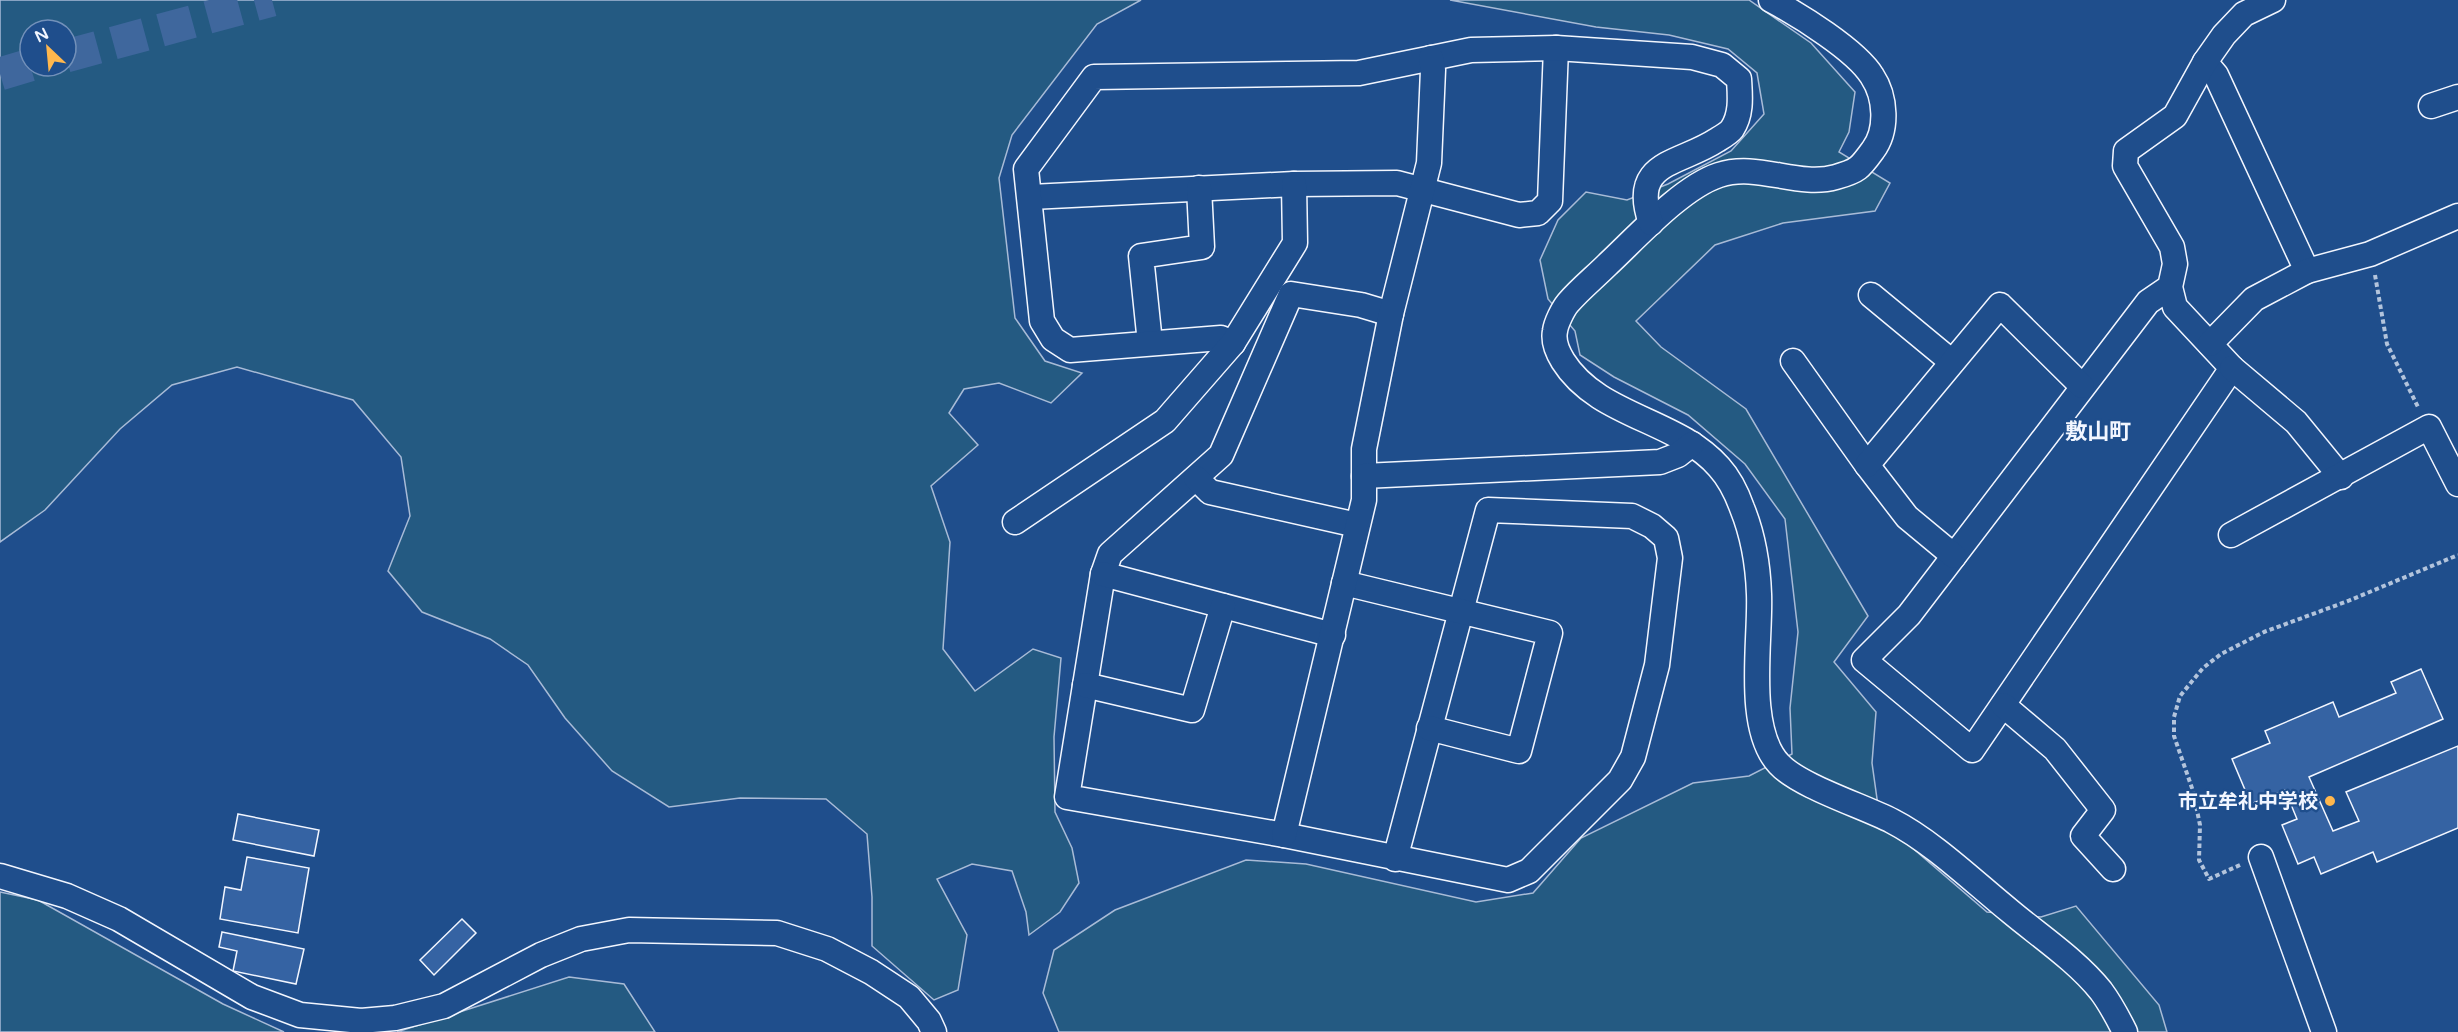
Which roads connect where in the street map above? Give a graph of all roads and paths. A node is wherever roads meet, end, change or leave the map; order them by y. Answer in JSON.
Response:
{"nodes":[{"id":1,"x":1771,"y":0,"type":"edge"},
{"id":2,"x":2273,"y":0,"type":"edge"},
{"id":3,"x":1556,"y":48,"type":"junction"},
{"id":4,"x":1431,"y":58,"type":"junction"},
{"id":5,"x":2205,"y":62,"type":"junction"},
{"id":6,"x":2458,"y":97,"type":"edge"},
{"id":7,"x":2431,"y":106,"type":"dead end"},
{"id":8,"x":1294,"y":184,"type":"junction"},
{"id":9,"x":1199,"y":188,"type":"junction"},
{"id":10,"x":1421,"y":190,"type":"junction"},
{"id":11,"x":1030,"y":197,"type":"junction"},
{"id":12,"x":2458,"y":216,"type":"edge"},
{"id":13,"x":1651,"y":223,"type":"junction"},
{"id":14,"x":2370,"y":254,"type":"junction"},
{"id":15,"x":2307,"y":271,"type":"junction"},
{"id":16,"x":2170,"y":287,"type":"junction"},
{"id":17,"x":1871,"y":295,"type":"dead end"},
{"id":18,"x":1391,"y":314,"type":"junction"},
{"id":19,"x":1150,"y":343,"type":"junction"},
{"id":20,"x":1233,"y":343,"type":"junction"},
{"id":21,"x":2210,"y":344,"type":"junction"},
{"id":22,"x":1793,"y":361,"type":"dead end"},
{"id":23,"x":1952,"y":362,"type":"junction"},
{"id":24,"x":2232,"y":368,"type":"junction"},
{"id":25,"x":2082,"y":386,"type":"junction"},
{"id":26,"x":2429,"y":427,"type":"junction"},
{"id":27,"x":1692,"y":444,"type":"junction"},
{"id":28,"x":1867,"y":465,"type":"junction"},
{"id":29,"x":1364,"y":476,"type":"junction"},
{"id":30,"x":2341,"y":477,"type":"junction"},
{"id":31,"x":1196,"y":478,"type":"junction"},
{"id":32,"x":2458,"y":484,"type":"edge"},
{"id":33,"x":1015,"y":522,"type":"dead end"},
{"id":34,"x":1357,"y":525,"type":"junction"},
{"id":35,"x":2231,"y":536,"type":"dead end"},
{"id":36,"x":2458,"y":555,"type":"edge"},
{"id":37,"x":1954,"y":556,"type":"junction"},
{"id":38,"x":1103,"y":574,"type":"junction"},
{"id":39,"x":1344,"y":583,"type":"junction"},
{"id":40,"x":1224,"y":606,"type":"junction"},
{"id":41,"x":1460,"y":610,"type":"junction"},
{"id":42,"x":1334,"y":635,"type":"junction"},
{"id":43,"x":1085,"y":685,"type":"junction"},
{"id":44,"x":2003,"y":705,"type":"junction"},
{"id":45,"x":1429,"y":728,"type":"junction"},
{"id":46,"x":1284,"y":835,"type":"junction"},
{"id":47,"x":2261,"y":857,"type":"joint"},
{"id":48,"x":1395,"y":859,"type":"junction"},
{"id":49,"x":2113,"y":869,"type":"dead end"},
{"id":50,"x":0,"y":876,"type":"edge"},
{"id":51,"x":934,"y":1032,"type":"edge"},
{"id":52,"x":2125,"y":1032,"type":"edge"},
{"id":53,"x":2324,"y":1032,"type":"edge"}],
"edges":[{"from":1,"to":13,"type":"street"},
{"from":2,"to":5,"type":"street"},
{"from":3,"to":4,"type":"street"},
{"from":3,"to":10,"type":"street"},
{"from":3,"to":13,"type":"street"},
{"from":4,"to":10,"type":"street"},
{"from":4,"to":11,"type":"street"},
{"from":5,"to":15,"type":"street"},
{"from":5,"to":16,"type":"street"},
{"from":6,"to":7,"type":"street"},
{"from":8,"to":9,"type":"street"},
{"from":8,"to":10,"type":"street"},
{"from":8,"to":20,"type":"street"},
{"from":9,"to":11,"type":"street"},
{"from":9,"to":19,"type":"street"},
{"from":10,"to":18,"type":"street"},
{"from":11,"to":19,"type":"street"},
{"from":12,"to":14,"type":"street"},
{"from":13,"to":27,"type":"street"},
{"from":14,"to":15,"type":"street"},
{"from":14,"to":26,"type":"path"},
{"from":15,"to":21,"type":"street"},
{"from":16,"to":21,"type":"street"},
{"from":16,"to":25,"type":"street"},
{"from":17,"to":23,"type":"street"},
{"from":18,"to":29,"type":"street"},
{"from":18,"to":31,"type":"street"},
{"from":19,"to":20,"type":"street"},
{"from":20,"to":33,"type":"street"},
{"from":21,"to":24,"type":"street"},
{"from":22,"to":28,"type":"street"},
{"from":23,"to":25,"type":"street"},
{"from":23,"to":28,"type":"street"},
{"from":24,"to":30,"type":"street"},
{"from":24,"to":44,"type":"street"},
{"from":25,"to":37,"type":"street"},
{"from":26,"to":30,"type":"street"},
{"from":26,"to":32,"type":"street"},
{"from":27,"to":29,"type":"street"},
{"from":27,"to":52,"type":"street"},
{"from":28,"to":37,"type":"street"},
{"from":29,"to":34,"type":"street"},
{"from":30,"to":35,"type":"street"},
{"from":31,"to":34,"type":"street"},
{"from":31,"to":38,"type":"street"},
{"from":34,"to":39,"type":"street"},
{"from":36,"to":47,"type":"path"},
{"from":37,"to":44,"type":"street"},
{"from":38,"to":40,"type":"street"},
{"from":38,"to":43,"type":"street"},
{"from":39,"to":41,"type":"street"},
{"from":39,"to":42,"type":"street"},
{"from":40,"to":42,"type":"street"},
{"from":40,"to":43,"type":"street"},
{"from":41,"to":45,"type":"street"},
{"from":41,"to":45,"type":"street"},
{"from":41,"to":48,"type":"street"},
{"from":42,"to":46,"type":"street"},
{"from":43,"to":46,"type":"street"},
{"from":44,"to":49,"type":"street"},
{"from":45,"to":48,"type":"street"},
{"from":46,"to":48,"type":"street"},
{"from":47,"to":53,"type":"street"},
{"from":50,"to":51,"type":"street"}]}
